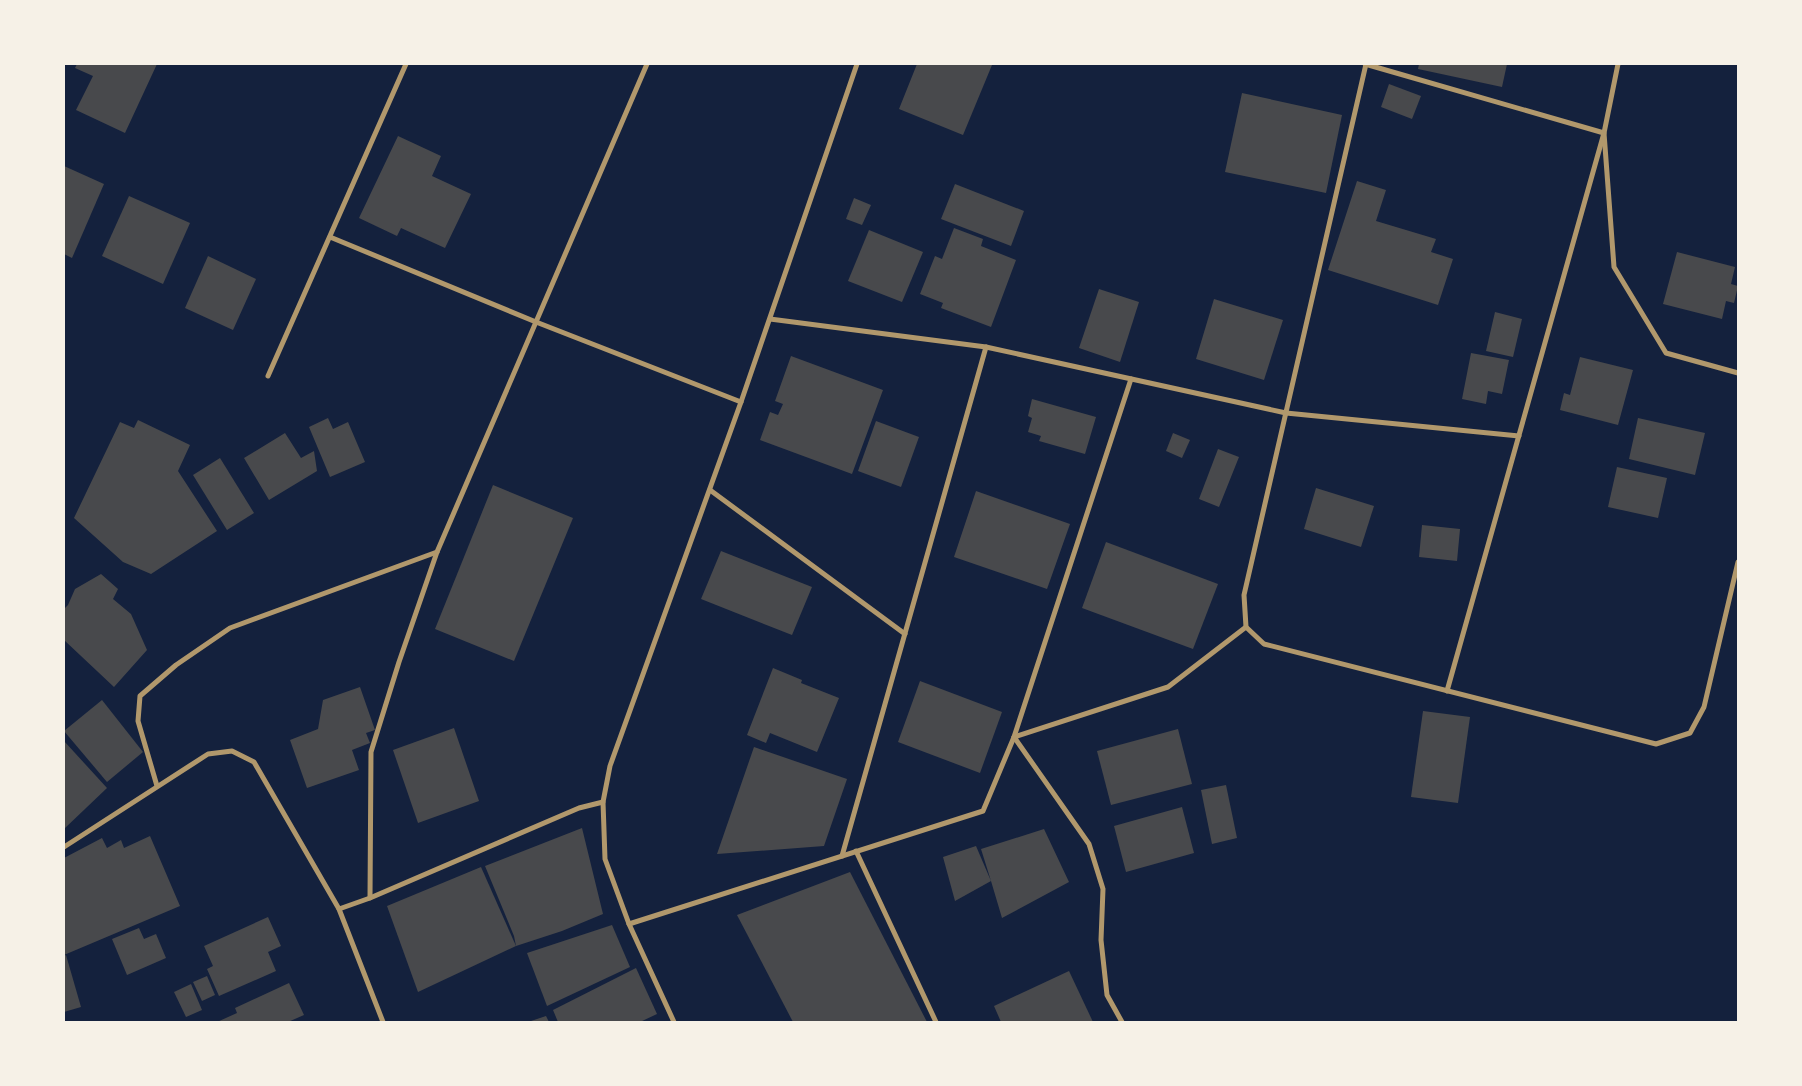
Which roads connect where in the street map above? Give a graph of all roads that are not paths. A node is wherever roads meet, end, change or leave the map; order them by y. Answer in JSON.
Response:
{"nodes":[{"id":1,"x":406,"y":64,"type":"edge"},
{"id":2,"x":647,"y":64,"type":"edge"},
{"id":3,"x":857,"y":64,"type":"edge"},
{"id":4,"x":1366,"y":64,"type":"edge"},
{"id":5,"x":1618,"y":64,"type":"edge"},
{"id":6,"x":1604,"y":133,"type":"junction"},
{"id":7,"x":330,"y":236,"type":"junction"},
{"id":8,"x":770,"y":319,"type":"junction"},
{"id":9,"x":536,"y":322,"type":"junction"},
{"id":10,"x":986,"y":347,"type":"junction"},
{"id":11,"x":1738,"y":373,"type":"edge"},
{"id":12,"x":268,"y":376,"type":"dead end"},
{"id":13,"x":1131,"y":379,"type":"junction"},
{"id":14,"x":742,"y":402,"type":"junction"},
{"id":15,"x":1286,"y":413,"type":"junction"},
{"id":16,"x":1519,"y":436,"type":"junction"},
{"id":17,"x":710,"y":490,"type":"junction"},
{"id":18,"x":437,"y":552,"type":"junction"},
{"id":19,"x":1738,"y":562,"type":"edge"},
{"id":20,"x":1246,"y":627,"type":"junction"},
{"id":21,"x":905,"y":634,"type":"junction"},
{"id":22,"x":1447,"y":691,"type":"junction"},
{"id":23,"x":1014,"y":736,"type":"junction"},
{"id":24,"x":157,"y":786,"type":"junction"},
{"id":25,"x":603,"y":802,"type":"junction"},
{"id":26,"x":64,"y":847,"type":"edge"},
{"id":27,"x":856,"y":851,"type":"junction"},
{"id":28,"x":842,"y":856,"type":"junction"},
{"id":29,"x":370,"y":898,"type":"junction"},
{"id":30,"x":339,"y":909,"type":"junction"},
{"id":31,"x":629,"y":924,"type":"junction"},
{"id":32,"x":383,"y":1022,"type":"edge"},
{"id":33,"x":674,"y":1022,"type":"edge"},
{"id":34,"x":936,"y":1022,"type":"edge"},
{"id":35,"x":1122,"y":1022,"type":"edge"}],
"edges":[{"from":1,"to":7,"type":"street"},
{"from":2,"to":9,"type":"street"},
{"from":3,"to":8,"type":"street"},
{"from":4,"to":6,"type":"street"},
{"from":4,"to":15,"type":"street"},
{"from":5,"to":6,"type":"street"},
{"from":6,"to":11,"type":"street"},
{"from":6,"to":16,"type":"street"},
{"from":7,"to":9,"type":"street"},
{"from":7,"to":12,"type":"street"},
{"from":8,"to":10,"type":"street"},
{"from":8,"to":14,"type":"street"},
{"from":9,"to":14,"type":"street"},
{"from":9,"to":18,"type":"street"},
{"from":10,"to":13,"type":"street"},
{"from":10,"to":21,"type":"street"},
{"from":13,"to":15,"type":"street"},
{"from":13,"to":23,"type":"street"},
{"from":14,"to":17,"type":"street"},
{"from":15,"to":16,"type":"street"},
{"from":15,"to":20,"type":"street"},
{"from":16,"to":22,"type":"street"},
{"from":17,"to":21,"type":"street"},
{"from":17,"to":25,"type":"street"},
{"from":18,"to":24,"type":"street"},
{"from":18,"to":29,"type":"street"},
{"from":19,"to":22,"type":"street"},
{"from":20,"to":22,"type":"street"},
{"from":20,"to":23,"type":"street"},
{"from":21,"to":28,"type":"street"},
{"from":23,"to":27,"type":"street"},
{"from":23,"to":35,"type":"street"},
{"from":24,"to":26,"type":"street"},
{"from":24,"to":30,"type":"street"},
{"from":25,"to":29,"type":"street"},
{"from":25,"to":31,"type":"street"},
{"from":27,"to":28,"type":"street"},
{"from":27,"to":34,"type":"street"},
{"from":28,"to":31,"type":"street"},
{"from":29,"to":30,"type":"street"},
{"from":30,"to":32,"type":"street"},
{"from":31,"to":33,"type":"street"}]}
